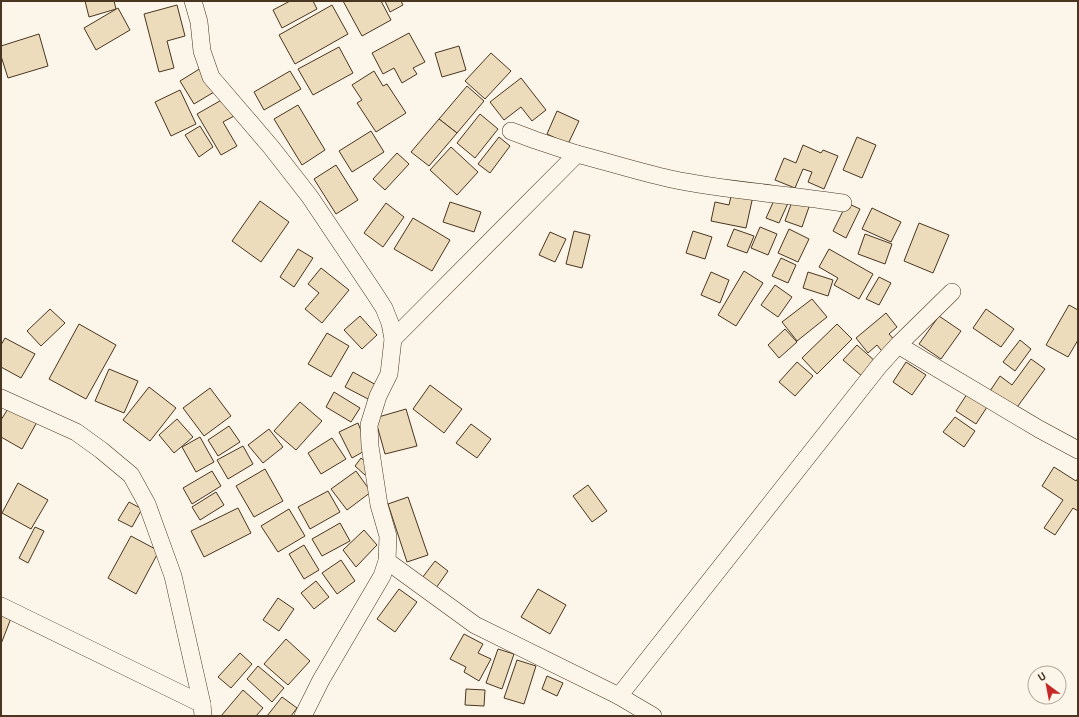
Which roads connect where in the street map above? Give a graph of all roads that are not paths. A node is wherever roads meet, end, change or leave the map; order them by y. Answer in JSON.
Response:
{"nodes":[{"id":1,"x":193,"y":1,"type":"edge"},
{"id":2,"x":512,"y":131,"type":"dead end"},
{"id":3,"x":577,"y":154,"type":"junction"},
{"id":4,"x":844,"y":203,"type":"dead end"},
{"id":5,"x":952,"y":292,"type":"dead end"},
{"id":6,"x":393,"y":339,"type":"junction"},
{"id":7,"x":898,"y":345,"type":"junction"},
{"id":8,"x":1,"y":398,"type":"edge"},
{"id":9,"x":1078,"y":450,"type":"edge"},
{"id":10,"x":387,"y":561,"type":"junction"},
{"id":11,"x":1,"y":606,"type":"edge"},
{"id":12,"x":619,"y":696,"type":"junction"},
{"id":13,"x":203,"y":710,"type":"edge"},
{"id":14,"x":303,"y":716,"type":"edge"},
{"id":15,"x":653,"y":716,"type":"edge"}],
"edges":[{"from":1,"to":6,"type":"street"},
{"from":2,"to":3,"type":"street"},
{"from":3,"to":4,"type":"street"},
{"from":3,"to":6,"type":"street"},
{"from":5,"to":7,"type":"street"},
{"from":6,"to":10,"type":"street"},
{"from":7,"to":9,"type":"street"},
{"from":7,"to":12,"type":"street"},
{"from":8,"to":13,"type":"street"},
{"from":10,"to":12,"type":"street"},
{"from":10,"to":14,"type":"street"},
{"from":11,"to":13,"type":"street"},
{"from":12,"to":15,"type":"street"}]}
